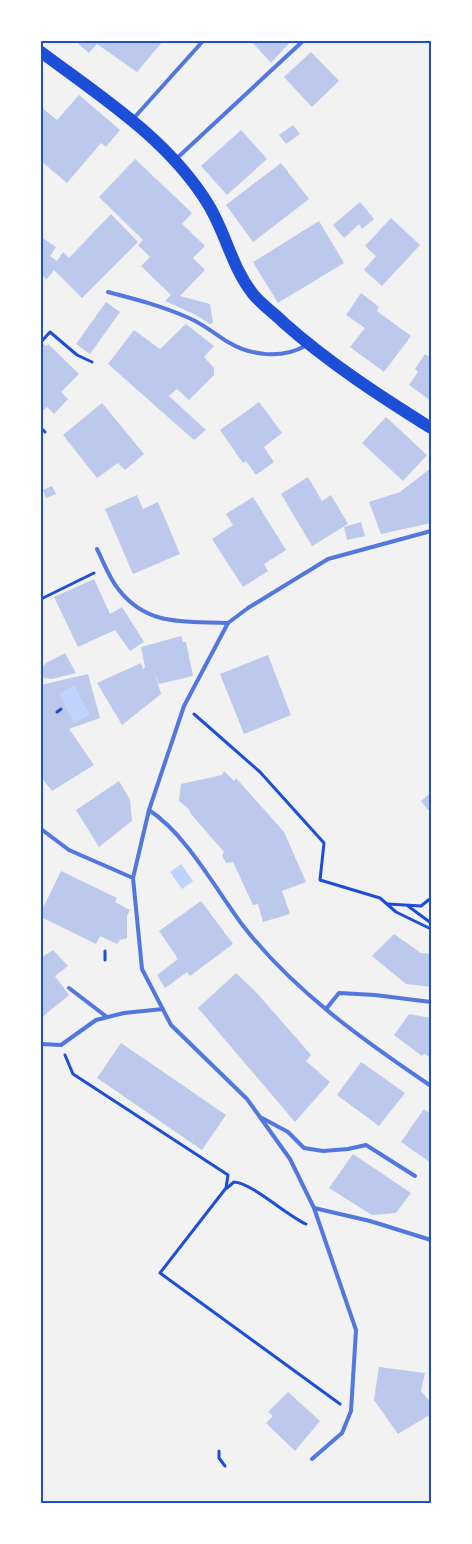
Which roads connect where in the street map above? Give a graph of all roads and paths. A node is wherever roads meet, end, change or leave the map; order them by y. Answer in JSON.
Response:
{"nodes":[{"id":1,"x":203,"y":41,"type":"edge"},
{"id":2,"x":303,"y":41,"type":"edge"},
{"id":3,"x":41,"y":52,"type":"edge"},
{"id":4,"x":132,"y":121,"type":"junction"},
{"id":5,"x":174,"y":160,"type":"junction"},
{"id":6,"x":108,"y":292,"type":"dead end"},
{"id":7,"x":41,"y":342,"type":"edge"},
{"id":8,"x":308,"y":344,"type":"junction"},
{"id":9,"x":92,"y":362,"type":"dead end"},
{"id":10,"x":41,"y":428,"type":"edge"},
{"id":11,"x":431,"y":428,"type":"edge"},
{"id":12,"x":46,"y":432,"type":"dead end"},
{"id":13,"x":431,"y":530,"type":"edge"},
{"id":14,"x":97,"y":549,"type":"dead end"},
{"id":15,"x":88,"y":576,"type":"dead end"},
{"id":16,"x":41,"y":599,"type":"edge"},
{"id":17,"x":228,"y":623,"type":"junction"},
{"id":18,"x":184,"y":706,"type":"junction"},
{"id":19,"x":61,"y":709,"type":"dead end"},
{"id":20,"x":57,"y":712,"type":"dead end"},
{"id":21,"x":149,"y":810,"type":"junction"},
{"id":22,"x":41,"y":829,"type":"edge"},
{"id":23,"x":133,"y":878,"type":"junction"},
{"id":24,"x":431,"y":898,"type":"edge"},
{"id":25,"x":387,"y":904,"type":"junction"},
{"id":26,"x":408,"y":905,"type":"junction"},
{"id":27,"x":431,"y":923,"type":"edge"},
{"id":28,"x":431,"y":929,"type":"edge"},
{"id":29,"x":104,"y":950,"type":"dead end"},
{"id":30,"x":105,"y":960,"type":"dead end"},
{"id":31,"x":69,"y":988,"type":"dead end"},
{"id":32,"x":431,"y":1002,"type":"edge"},
{"id":33,"x":163,"y":1009,"type":"junction"},
{"id":34,"x":326,"y":1009,"type":"junction"},
{"id":35,"x":107,"y":1017,"type":"junction"},
{"id":36,"x":41,"y":1044,"type":"edge"},
{"id":37,"x":61,"y":1045,"type":"junction"},
{"id":38,"x":431,"y":1086,"type":"edge"},
{"id":39,"x":260,"y":1116,"type":"junction"},
{"id":40,"x":414,"y":1176,"type":"dead end"},
{"id":41,"x":226,"y":1188,"type":"junction"},
{"id":42,"x":314,"y":1208,"type":"junction"},
{"id":43,"x":322,"y":1231,"type":"junction"},
{"id":44,"x":431,"y":1240,"type":"edge"},
{"id":45,"x":351,"y":1411,"type":"junction"},
{"id":46,"x":219,"y":1451,"type":"dead end"},
{"id":47,"x":312,"y":1459,"type":"dead end"},
{"id":48,"x":225,"y":1466,"type":"dead end"}],
"edges":[{"from":1,"to":4,"type":"lane"},
{"from":2,"to":5,"type":"lane"},
{"from":3,"to":4,"type":"main road"},
{"from":4,"to":5,"type":"main road"},
{"from":5,"to":8,"type":"main road"},
{"from":6,"to":8,"type":"lane"},
{"from":7,"to":9,"type":"path"},
{"from":8,"to":11,"type":"main road"},
{"from":10,"to":12,"type":"path"},
{"from":13,"to":17,"type":"lane"},
{"from":14,"to":17,"type":"lane"},
{"from":15,"to":16,"type":"path"},
{"from":17,"to":18,"type":"lane"},
{"from":18,"to":21,"type":"lane"},
{"from":18,"to":25,"type":"path"},
{"from":19,"to":20,"type":"path"},
{"from":21,"to":23,"type":"lane"},
{"from":21,"to":34,"type":"lane"},
{"from":22,"to":23,"type":"lane"},
{"from":23,"to":33,"type":"lane"},
{"from":24,"to":26,"type":"path"},
{"from":25,"to":26,"type":"path"},
{"from":25,"to":28,"type":"path"},
{"from":26,"to":27,"type":"path"},
{"from":29,"to":30,"type":"path"},
{"from":31,"to":35,"type":"lane"},
{"from":32,"to":34,"type":"lane"},
{"from":33,"to":35,"type":"lane"},
{"from":33,"to":39,"type":"lane"},
{"from":34,"to":38,"type":"lane"},
{"from":35,"to":37,"type":"lane"},
{"from":36,"to":37,"type":"lane"},
{"from":37,"to":41,"type":"path"},
{"from":39,"to":40,"type":"lane"},
{"from":39,"to":42,"type":"lane"},
{"from":41,"to":43,"type":"path"},
{"from":41,"to":45,"type":"path"},
{"from":42,"to":43,"type":"lane"},
{"from":42,"to":44,"type":"lane"},
{"from":43,"to":45,"type":"lane"},
{"from":45,"to":47,"type":"lane"},
{"from":46,"to":48,"type":"path"}]}
